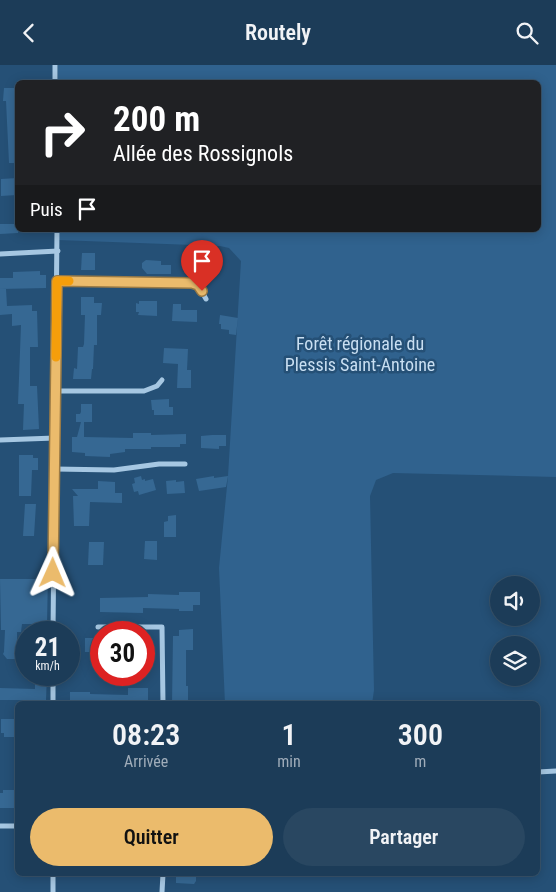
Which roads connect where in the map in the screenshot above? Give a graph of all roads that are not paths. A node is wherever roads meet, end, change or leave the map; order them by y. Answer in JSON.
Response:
{"nodes":[{"id":1,"x":55,"y":65,"type":"edge"},
{"id":2,"x":55,"y":80,"type":"edge"},
{"id":3,"x":57,"y":232,"type":"edge"},
{"id":4,"x":58,"y":251,"type":"junction"},
{"id":5,"x":0,"y":254,"type":"edge"},
{"id":6,"x":57,"y":281,"type":"junction"},
{"id":7,"x":206,"y":299,"type":"dead end"},
{"id":8,"x":162,"y":380,"type":"dead end"},
{"id":9,"x":56,"y":391,"type":"junction"},
{"id":10,"x":55,"y":438,"type":"junction"},
{"id":11,"x":0,"y":440,"type":"edge"},
{"id":12,"x":185,"y":464,"type":"dead end"},
{"id":13,"x":55,"y":469,"type":"junction"},
{"id":14,"x":53,"y":621,"type":"edge"},
{"id":15,"x":155,"y":627,"type":"edge"},
{"id":16,"x":54,"y":686,"type":"edge"},
{"id":17,"x":54,"y":701,"type":"edge"},
{"id":18,"x":163,"y":701,"type":"edge"},
{"id":19,"x":556,"y":771,"type":"edge"},
{"id":20,"x":540,"y":772,"type":"edge"},
{"id":21,"x":0,"y":826,"type":"edge"},
{"id":22,"x":15,"y":826,"type":"edge"},
{"id":23,"x":53,"y":876,"type":"edge"},
{"id":24,"x":163,"y":876,"type":"edge"},
{"id":25,"x":53,"y":892,"type":"edge"},
{"id":26,"x":162,"y":892,"type":"edge"}],
"edges":[{"from":1,"to":2,"type":"street"},
{"from":3,"to":4,"type":"street"},
{"from":4,"to":5,"type":"street"},
{"from":4,"to":6,"type":"street"},
{"from":6,"to":7,"type":"street"},
{"from":6,"to":9,"type":"street"},
{"from":8,"to":9,"type":"street"},
{"from":9,"to":10,"type":"street"},
{"from":10,"to":11,"type":"street"},
{"from":10,"to":13,"type":"street"},
{"from":12,"to":13,"type":"street"},
{"from":13,"to":14,"type":"street"},
{"from":15,"to":18,"type":"street"},
{"from":16,"to":17,"type":"street"},
{"from":19,"to":20,"type":"street"},
{"from":21,"to":22,"type":"street"},
{"from":23,"to":25,"type":"street"},
{"from":24,"to":26,"type":"street"}]}
